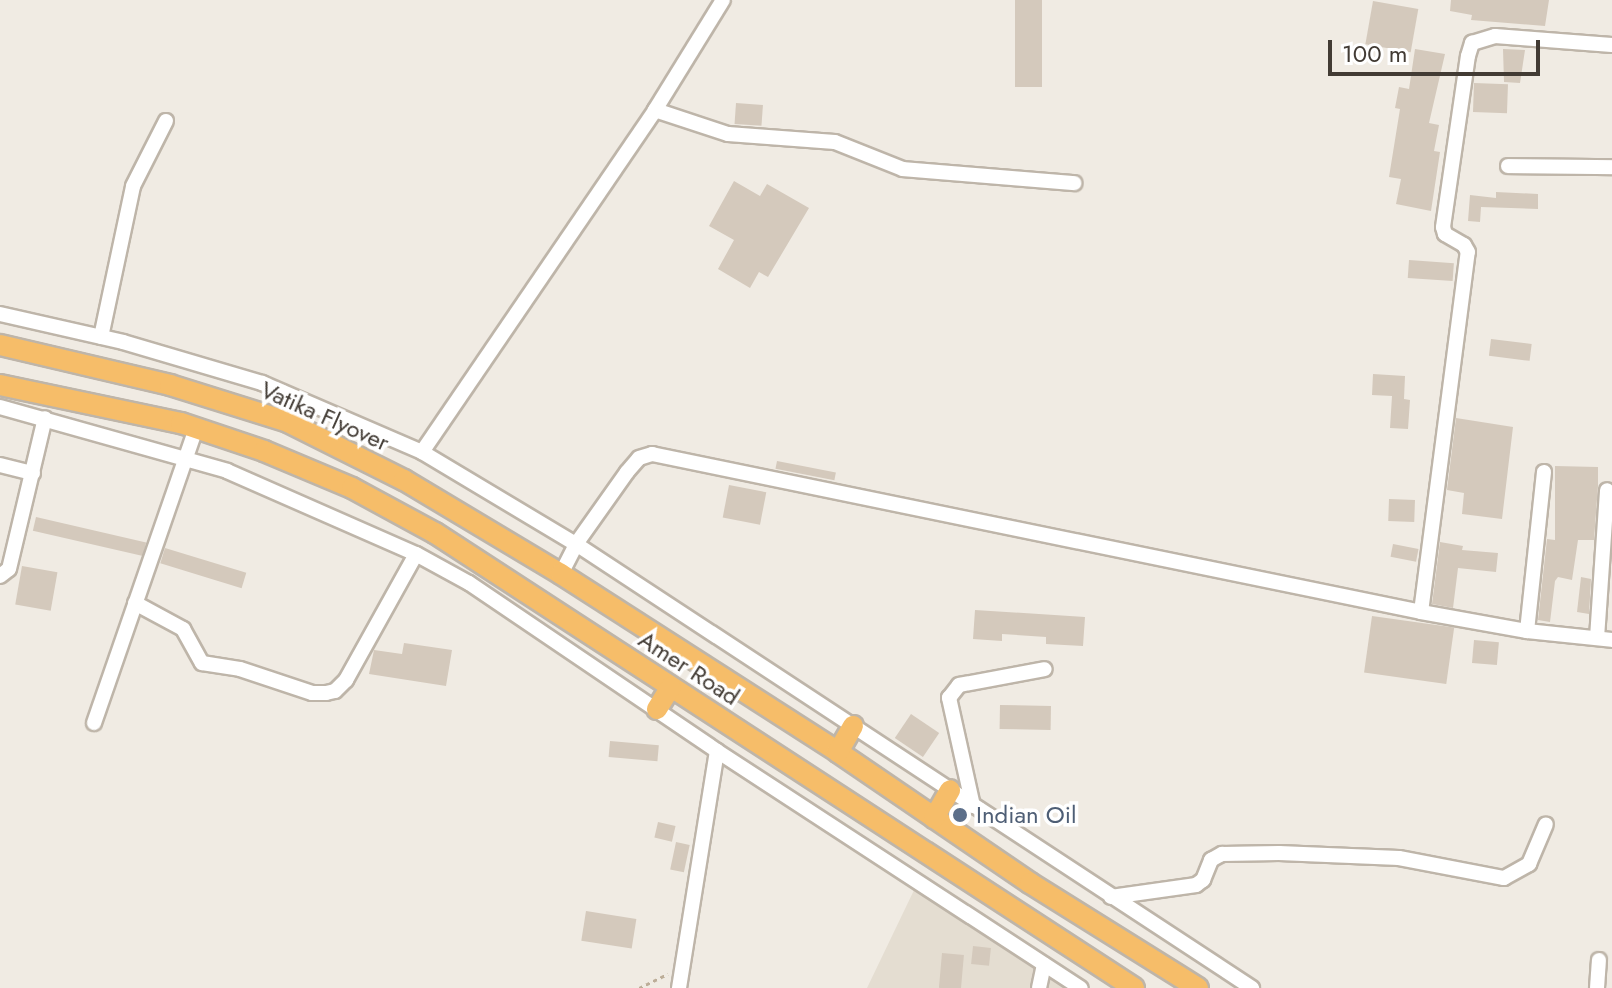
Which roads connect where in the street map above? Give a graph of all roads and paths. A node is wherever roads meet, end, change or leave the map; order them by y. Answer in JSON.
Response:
{"nodes":[{"id":1,"x":723,"y":0,"type":"edge"},
{"id":2,"x":1612,"y":45,"type":"edge"},
{"id":3,"x":655,"y":110,"type":"junction"},
{"id":4,"x":166,"y":121,"type":"dead end"},
{"id":5,"x":1508,"y":166,"type":"dead end"},
{"id":6,"x":1612,"y":167,"type":"edge"},
{"id":7,"x":1074,"y":183,"type":"dead end"},
{"id":8,"x":0,"y":314,"type":"edge"},
{"id":9,"x":101,"y":337,"type":"junction"},
{"id":10,"x":0,"y":345,"type":"edge"},
{"id":11,"x":0,"y":385,"type":"edge"},
{"id":12,"x":0,"y":407,"type":"edge"},
{"id":13,"x":45,"y":418,"type":"junction"},
{"id":14,"x":196,"y":428,"type":"junction"},
{"id":15,"x":422,"y":452,"type":"junction"},
{"id":16,"x":185,"y":459,"type":"junction"},
{"id":17,"x":0,"y":465,"type":"edge"},
{"id":18,"x":1544,"y":472,"type":"dead end"},
{"id":19,"x":33,"y":473,"type":"junction"},
{"id":20,"x":1607,"y":490,"type":"dead end"},
{"id":21,"x":576,"y":544,"type":"junction"},
{"id":22,"x":416,"y":554,"type":"junction"},
{"id":23,"x":561,"y":574,"type":"junction"},
{"id":24,"x":0,"y":576,"type":"edge"},
{"id":25,"x":135,"y":603,"type":"junction"},
{"id":26,"x":1421,"y":612,"type":"junction"},
{"id":27,"x":1527,"y":631,"type":"junction"},
{"id":28,"x":1604,"y":639,"type":"edge"},
{"id":29,"x":1045,"y":669,"type":"dead end"},
{"id":30,"x":671,"y":687,"type":"junction"},
{"id":31,"x":657,"y":709,"type":"junction"},
{"id":32,"x":94,"y":723,"type":"dead end"},
{"id":33,"x":853,"y":726,"type":"junction"},
{"id":34,"x":717,"y":751,"type":"junction"},
{"id":35,"x":838,"y":752,"type":"junction"},
{"id":36,"x":950,"y":790,"type":"junction"},
{"id":37,"x":973,"y":806,"type":"junction"},
{"id":38,"x":934,"y":818,"type":"junction"},
{"id":39,"x":1546,"y":824,"type":"dead end"},
{"id":40,"x":1111,"y":897,"type":"junction"},
{"id":41,"x":1599,"y":960,"type":"dead end"},
{"id":42,"x":1044,"y":965,"type":"junction"},
{"id":43,"x":682,"y":967,"type":"junction"},
{"id":44,"x":639,"y":988,"type":"edge"},
{"id":45,"x":679,"y":988,"type":"edge"},
{"id":46,"x":1039,"y":988,"type":"edge"},
{"id":47,"x":1081,"y":988,"type":"edge"},
{"id":48,"x":1134,"y":988,"type":"edge"},
{"id":49,"x":1198,"y":988,"type":"edge"},
{"id":50,"x":1252,"y":988,"type":"edge"},
{"id":51,"x":1597,"y":988,"type":"edge"}],
"edges":[{"from":1,"to":3,"type":"street"},
{"from":2,"to":26,"type":"street"},
{"from":3,"to":7,"type":"street"},
{"from":3,"to":15,"type":"street"},
{"from":4,"to":9,"type":"street"},
{"from":5,"to":6,"type":"street"},
{"from":8,"to":9,"type":"street"},
{"from":9,"to":15,"type":"street"},
{"from":10,"to":23,"type":"highway","name":"Vatika Flyover"},
{"from":11,"to":14,"type":"highway"},
{"from":12,"to":13,"type":"street"},
{"from":13,"to":16,"type":"street"},
{"from":13,"to":19,"type":"street"},
{"from":14,"to":16,"type":"street"},
{"from":14,"to":30,"type":"highway","name":"Amer Road"},
{"from":15,"to":21,"type":"street"},
{"from":16,"to":22,"type":"street"},
{"from":16,"to":25,"type":"street"},
{"from":17,"to":19,"type":"street"},
{"from":18,"to":27,"type":"street"},
{"from":19,"to":24,"type":"street"},
{"from":20,"to":28,"type":"street"},
{"from":21,"to":23,"type":"street"},
{"from":21,"to":26,"type":"street"},
{"from":21,"to":33,"type":"street"},
{"from":22,"to":25,"type":"street"},
{"from":22,"to":31,"type":"street"},
{"from":23,"to":35,"type":"highway","name":"Vatika Flyover"},
{"from":25,"to":32,"type":"street"},
{"from":26,"to":27,"type":"street"},
{"from":27,"to":28,"type":"street"},
{"from":29,"to":37,"type":"street"},
{"from":30,"to":31,"type":"highway"},
{"from":30,"to":48,"type":"highway","name":"Amer Road"},
{"from":31,"to":34,"type":"street"},
{"from":33,"to":35,"type":"highway"},
{"from":33,"to":36,"type":"street"},
{"from":34,"to":42,"type":"street"},
{"from":34,"to":43,"type":"street"},
{"from":35,"to":38,"type":"highway","name":"Vatika Flyover"},
{"from":36,"to":37,"type":"street"},
{"from":36,"to":38,"type":"highway"},
{"from":37,"to":40,"type":"street"},
{"from":38,"to":49,"type":"highway","name":"Vatika Flyover"},
{"from":39,"to":40,"type":"street"},
{"from":40,"to":50,"type":"street"},
{"from":41,"to":51,"type":"street"},
{"from":42,"to":46,"type":"street"},
{"from":42,"to":47,"type":"street"},
{"from":43,"to":44,"type":"path"},
{"from":43,"to":45,"type":"street"}]}
